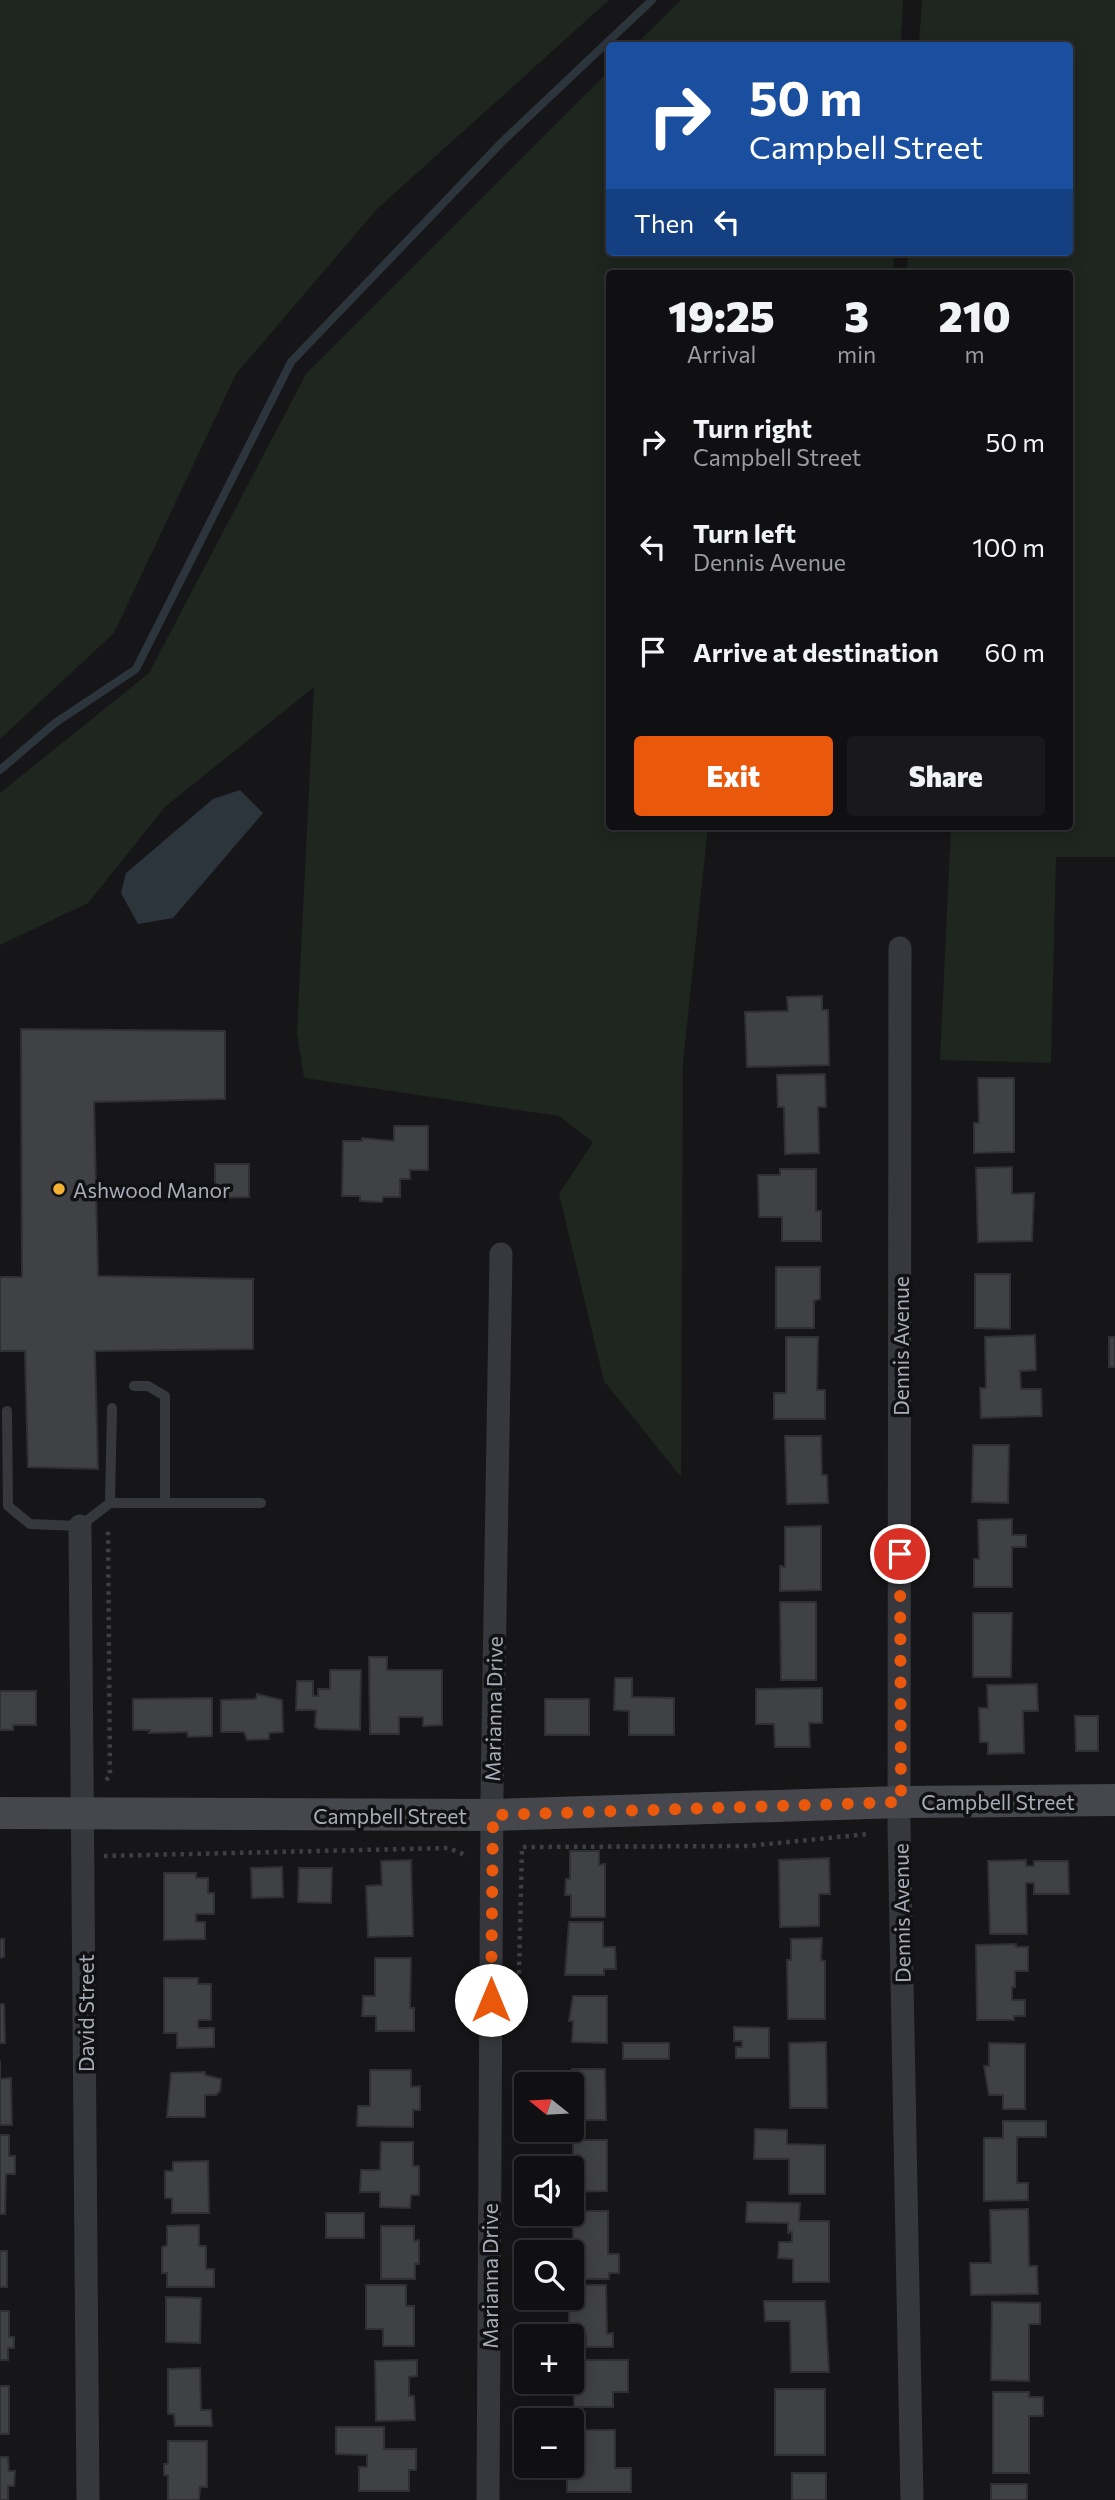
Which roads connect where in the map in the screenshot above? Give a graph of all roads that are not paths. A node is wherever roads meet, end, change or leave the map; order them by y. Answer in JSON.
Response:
{"nodes":[{"id":1,"x":900,"y":948,"type":"dead end"},
{"id":2,"x":501,"y":1254,"type":"dead end"},
{"id":3,"x":134,"y":1386,"type":"dead end"},
{"id":4,"x":112,"y":1408,"type":"dead end"},
{"id":5,"x":7,"y":1411,"type":"dead end"},
{"id":6,"x":110,"y":1503,"type":"junction"},
{"id":7,"x":165,"y":1503,"type":"junction"},
{"id":8,"x":261,"y":1503,"type":"dead end"},
{"id":9,"x":79,"y":1526,"type":"junction"},
{"id":10,"x":1115,"y":1800,"type":"edge"},
{"id":11,"x":901,"y":1802,"type":"junction"},
{"id":12,"x":0,"y":1813,"type":"edge"},
{"id":13,"x":85,"y":1814,"type":"junction"},
{"id":14,"x":493,"y":1815,"type":"junction"},
{"id":15,"x":88,"y":2500,"type":"edge"},
{"id":16,"x":488,"y":2500,"type":"edge"},
{"id":17,"x":912,"y":2500,"type":"edge"}],
"edges":[{"from":1,"to":11,"type":"street","name":"Dennis Avenue"},
{"from":2,"to":14,"type":"street","name":"Marianna Drive"},
{"from":3,"to":7,"type":"lane"},
{"from":4,"to":6,"type":"lane"},
{"from":5,"to":9,"type":"lane"},
{"from":6,"to":7,"type":"lane"},
{"from":6,"to":9,"type":"lane"},
{"from":7,"to":8,"type":"lane"},
{"from":9,"to":13,"type":"street","name":"David Street"},
{"from":10,"to":11,"type":"street","name":"Campbell Street"},
{"from":11,"to":14,"type":"street","name":"Campbell Street"},
{"from":11,"to":17,"type":"street","name":"Dennis Avenue"},
{"from":12,"to":13,"type":"street","name":"Campbell Street"},
{"from":13,"to":14,"type":"street","name":"Campbell Street"},
{"from":13,"to":15,"type":"street","name":"David Street"},
{"from":14,"to":16,"type":"street","name":"Marianna Drive"}]}
